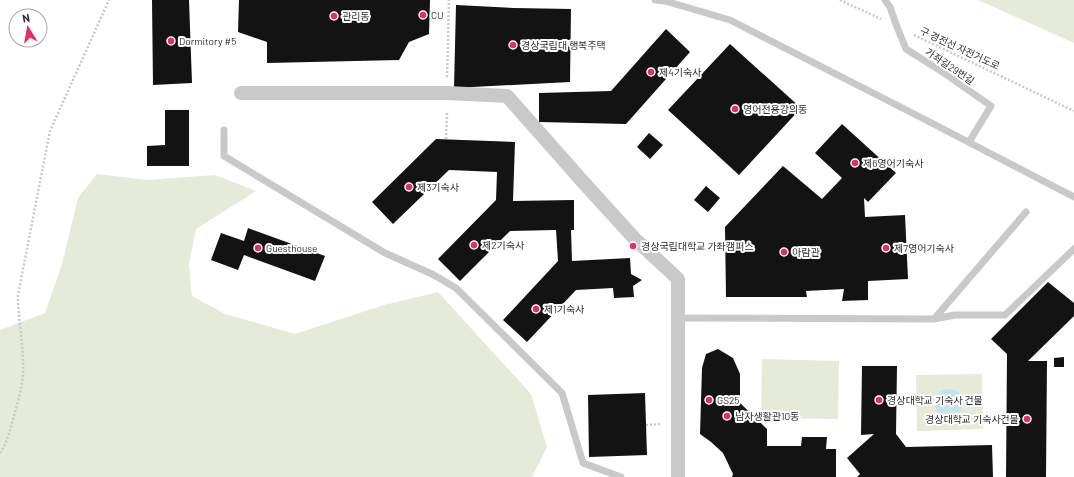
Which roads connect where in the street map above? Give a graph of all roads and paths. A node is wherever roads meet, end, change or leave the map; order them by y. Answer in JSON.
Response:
{"nodes":[{"id":1,"x":109,"y":0,"type":"edge"},
{"id":2,"x":449,"y":0,"type":"edge"},
{"id":3,"x":655,"y":0,"type":"edge"},
{"id":4,"x":840,"y":0,"type":"edge"},
{"id":5,"x":885,"y":0,"type":"edge"},
{"id":6,"x":897,"y":27,"type":"junction"},
{"id":7,"x":241,"y":93,"type":"dead end"},
{"id":8,"x":447,"y":93,"type":"junction"},
{"id":9,"x":1074,"y":111,"type":"edge"},
{"id":10,"x":447,"y":113,"type":"dead end"},
{"id":11,"x":224,"y":130,"type":"dead end"},
{"id":12,"x":446,"y":139,"type":"dead end"},
{"id":13,"x":969,"y":142,"type":"junction"},
{"id":14,"x":1074,"y":197,"type":"edge"},
{"id":15,"x":1026,"y":212,"type":"dead end"},
{"id":16,"x":1074,"y":249,"type":"edge"},
{"id":17,"x":678,"y":318,"type":"junction"},
{"id":18,"x":934,"y":319,"type":"junction"},
{"id":19,"x":667,"y":424,"type":"dead end"},
{"id":20,"x":646,"y":425,"type":"dead end"},
{"id":21,"x":0,"y":453,"type":"edge"},
{"id":22,"x":621,"y":477,"type":"edge"},
{"id":23,"x":678,"y":477,"type":"edge"}],
"edges":[{"from":1,"to":21,"type":"path"},
{"from":2,"to":8,"type":"path"},
{"from":3,"to":13,"type":"lane"},
{"from":4,"to":6,"type":"path","name":"구 경전선 자전거도로"},
{"from":5,"to":6,"type":"lane","name":"가좌길29번길"},
{"from":6,"to":9,"type":"path","name":"구 경전선 자전거도로"},
{"from":6,"to":13,"type":"lane","name":"가좌길29번길"},
{"from":7,"to":8,"type":"street"},
{"from":8,"to":17,"type":"street"},
{"from":10,"to":12,"type":"path"},
{"from":11,"to":22,"type":"lane"},
{"from":13,"to":14,"type":"lane"},
{"from":15,"to":18,"type":"lane"},
{"from":16,"to":18,"type":"lane"},
{"from":17,"to":18,"type":"lane"},
{"from":17,"to":23,"type":"street"},
{"from":19,"to":20,"type":"path"}]}
